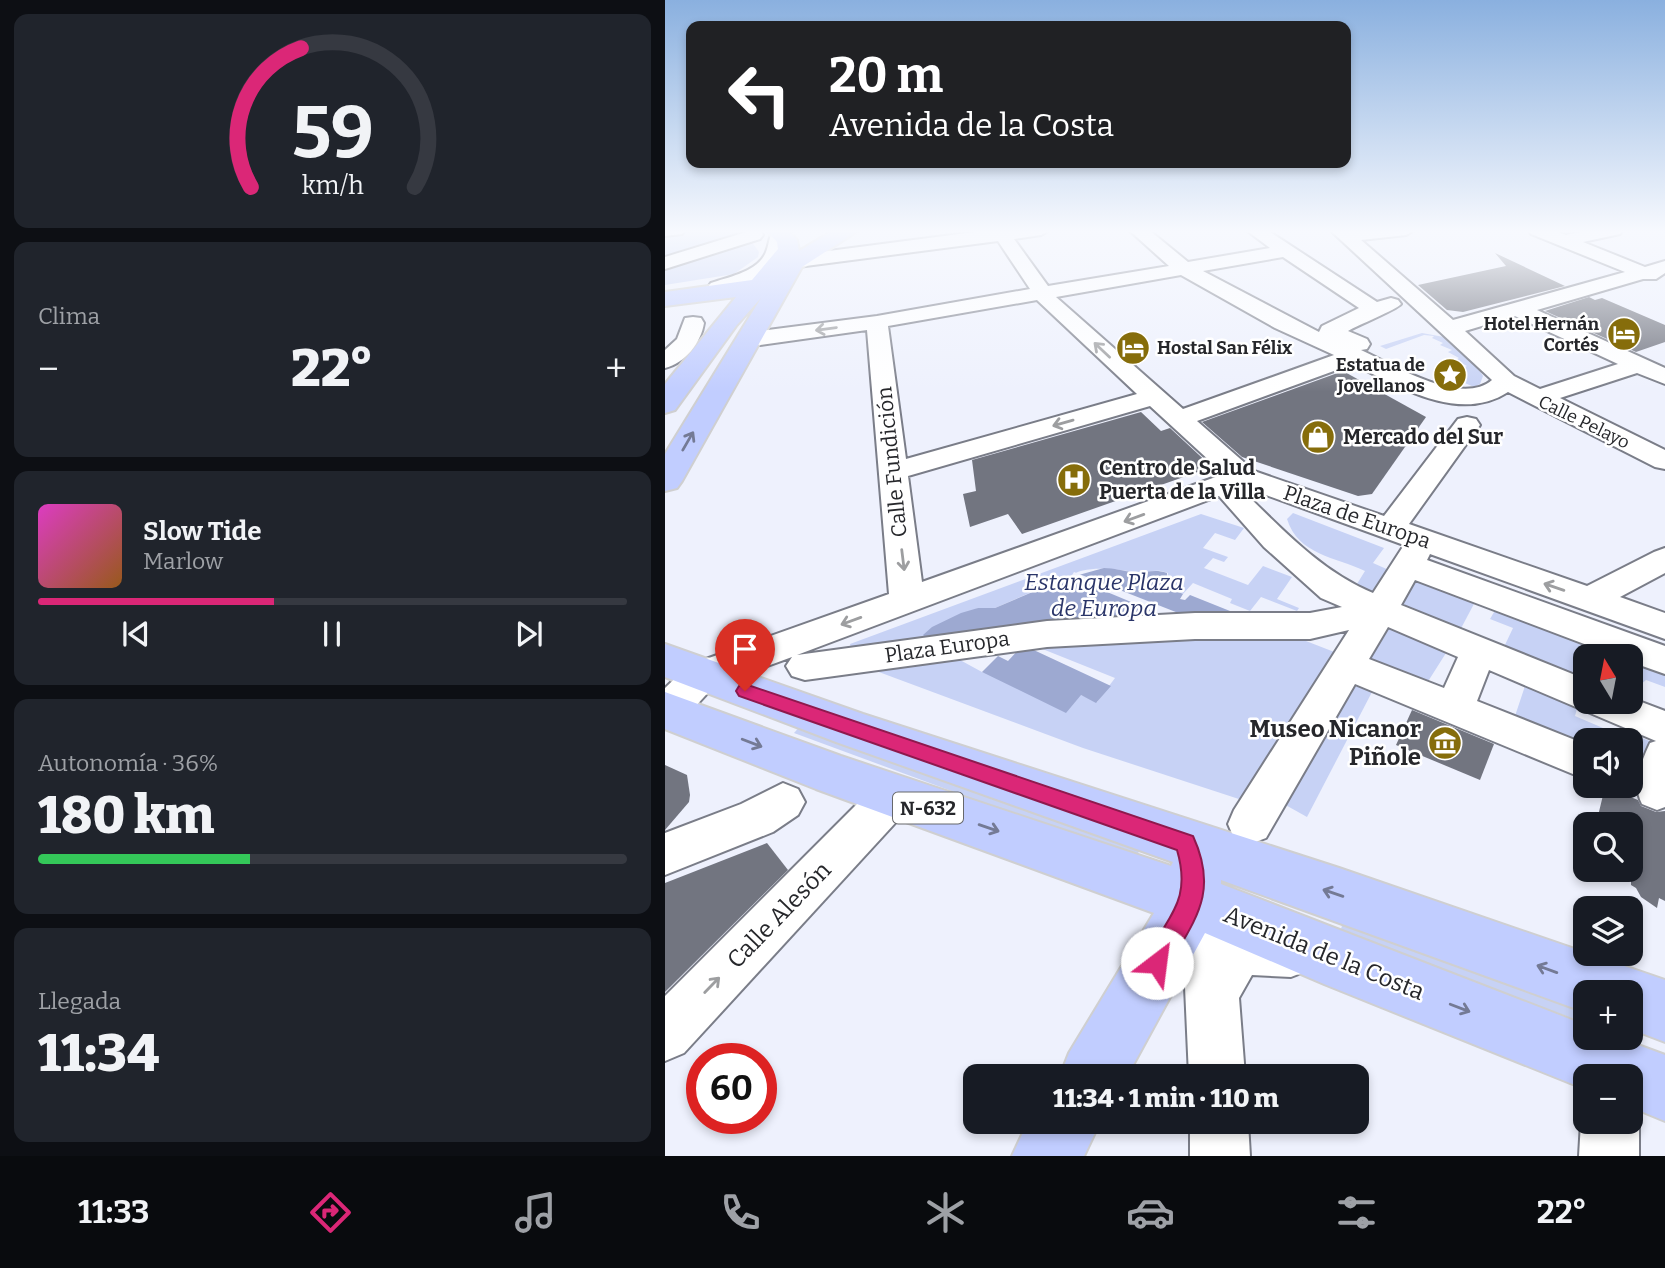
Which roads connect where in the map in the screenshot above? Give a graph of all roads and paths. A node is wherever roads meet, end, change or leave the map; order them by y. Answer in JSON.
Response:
{"nodes":[{"id":1,"x":726,"y":284,"type":"edge"},
{"id":2,"x":729,"y":284,"type":"edge"},
{"id":3,"x":743,"y":284,"type":"edge"},
{"id":4,"x":763,"y":284,"type":"edge"},
{"id":5,"x":774,"y":284,"type":"edge"},
{"id":6,"x":1037,"y":284,"type":"edge"},
{"id":7,"x":1096,"y":284,"type":"edge"},
{"id":8,"x":1213,"y":284,"type":"edge"},
{"id":9,"x":1337,"y":284,"type":"edge"},
{"id":10,"x":1395,"y":284,"type":"edge"},
{"id":11,"x":1605,"y":284,"type":"edge"},
{"id":12,"x":718,"y":287,"type":"junction"},
{"id":13,"x":1043,"y":293,"type":"junction"},
{"id":14,"x":665,"y":296,"type":"edge"},
{"id":15,"x":1411,"y":299,"type":"junction"},
{"id":16,"x":665,"y":305,"type":"edge"},
{"id":17,"x":1369,"y":305,"type":"junction"},
{"id":18,"x":1517,"y":309,"type":"junction"},
{"id":19,"x":877,"y":322,"type":"junction"},
{"id":20,"x":1447,"y":329,"type":"junction"},
{"id":21,"x":700,"y":335,"type":"junction"},
{"id":22,"x":750,"y":336,"type":"junction"},
{"id":23,"x":1327,"y":336,"type":"junction"},
{"id":24,"x":1354,"y":356,"type":"junction"},
{"id":25,"x":665,"y":361,"type":"edge"},
{"id":26,"x":1639,"y":365,"type":"junction"},
{"id":27,"x":665,"y":368,"type":"edge"},
{"id":28,"x":1665,"y":377,"type":"edge"},
{"id":29,"x":1505,"y":381,"type":"junction"},
{"id":30,"x":1468,"y":389,"type":"dead end"},
{"id":31,"x":1152,"y":397,"type":"junction"},
{"id":32,"x":1536,"y":398,"type":"junction"},
{"id":33,"x":665,"y":404,"type":"edge"},
{"id":34,"x":1178,"y":419,"type":"junction"},
{"id":35,"x":1467,"y":425,"type":"dead end"},
{"id":36,"x":1665,"y":461,"type":"edge"},
{"id":37,"x":893,"y":471,"type":"junction"},
{"id":38,"x":665,"y":481,"type":"edge"},
{"id":39,"x":1238,"y":487,"type":"junction"},
{"id":40,"x":1404,"y":548,"type":"junction"},
{"id":41,"x":1665,"y":559,"type":"edge"},
{"id":42,"x":1589,"y":599,"type":"junction"},
{"id":43,"x":906,"y":602,"type":"junction"},
{"id":44,"x":1381,"y":611,"type":"junction"},
{"id":45,"x":1340,"y":619,"type":"junction"},
{"id":46,"x":1665,"y":626,"type":"edge"},
{"id":47,"x":1479,"y":651,"type":"junction"},
{"id":48,"x":1665,"y":660,"type":"edge"},
{"id":49,"x":805,"y":666,"type":"dead end"},
{"id":50,"x":675,"y":689,"type":"edge"},
{"id":51,"x":1573,"y":690,"type":"edge"},
{"id":52,"x":1454,"y":709,"type":"junction"},
{"id":53,"x":1631,"y":714,"type":"edge"},
{"id":54,"x":1665,"y":728,"type":"edge"},
{"id":55,"x":1573,"y":757,"type":"edge"},
{"id":56,"x":893,"y":796,"type":"junction"},
{"id":57,"x":770,"y":810,"type":"dead end"},
{"id":58,"x":1249,"y":824,"type":"dead end"},
{"id":59,"x":665,"y":854,"type":"edge"},
{"id":60,"x":1189,"y":872,"type":"junction"},
{"id":61,"x":1324,"y":955,"type":"junction"},
{"id":62,"x":1573,"y":981,"type":"edge"},
{"id":63,"x":1214,"y":995,"type":"junction"},
{"id":64,"x":1643,"y":1003,"type":"edge"},
{"id":65,"x":1665,"y":1011,"type":"edge"},
{"id":66,"x":665,"y":1034,"type":"edge"},
{"id":67,"x":1098,"y":1064,"type":"edge"},
{"id":68,"x":1217,"y":1064,"type":"edge"},
{"id":69,"x":1573,"y":1070,"type":"edge"},
{"id":70,"x":1643,"y":1088,"type":"edge"},
{"id":71,"x":1665,"y":1088,"type":"edge"},
{"id":72,"x":1059,"y":1134,"type":"edge"},
{"id":73,"x":1219,"y":1134,"type":"edge"},
{"id":74,"x":1610,"y":1134,"type":"edge"},
{"id":75,"x":1047,"y":1156,"type":"edge"},
{"id":76,"x":1220,"y":1156,"type":"edge"},
{"id":77,"x":1609,"y":1156,"type":"edge"}],
"edges":[{"from":1,"to":12,"type":"street"},
{"from":2,"to":12,"type":"main road"},
{"from":3,"to":14,"type":"main road"},
{"from":4,"to":21,"type":"main road"},
{"from":5,"to":22,"type":"main road"},
{"from":6,"to":13,"type":"street"},
{"from":7,"to":13,"type":"street"},
{"from":8,"to":23,"type":"street"},
{"from":9,"to":17,"type":"street"},
{"from":10,"to":15,"type":"street","name":"Calle Pelayo"},
{"from":11,"to":18,"type":"street"},
{"from":12,"to":14,"type":"main road"},
{"from":13,"to":19,"type":"street"},
{"from":31,"to":13,"type":"street","one_way":true},
{"from":15,"to":17,"type":"street"},
{"from":15,"to":20,"type":"street","name":"Calle Pelayo"},
{"from":16,"to":21,"type":"main road"},
{"from":17,"to":23,"type":"street"},
{"from":18,"to":20,"type":"street"},
{"from":18,"to":26,"type":"street"},
{"from":19,"to":22,"type":"street","one_way":true},
{"from":19,"to":37,"type":"street","name":"Calle Fundición"},
{"from":20,"to":29,"type":"street","name":"Calle Pelayo"},
{"from":21,"to":25,"type":"street"},
{"from":21,"to":27,"type":"street"},
{"from":21,"to":33,"type":"main road"},
{"from":38,"to":22,"type":"main road","one_way":true},
{"from":23,"to":24,"type":"street"},
{"from":23,"to":30,"type":"street"},
{"from":24,"to":29,"type":"street"},
{"from":24,"to":34,"type":"street"},
{"from":26,"to":28,"type":"street"},
{"from":26,"to":32,"type":"street"},
{"from":29,"to":32,"type":"street","name":"Calle Pelayo"},
{"from":31,"to":34,"type":"street"},
{"from":31,"to":37,"type":"street","one_way":true},
{"from":32,"to":36,"type":"street","name":"Calle Pelayo"},
{"from":34,"to":39,"type":"street"},
{"from":35,"to":40,"type":"street"},
{"from":37,"to":43,"type":"street","name":"Calle Fundición","one_way":true},
{"from":39,"to":40,"type":"street","name":"Plaza de Europa"},
{"from":39,"to":43,"type":"street","one_way":true},
{"from":39,"to":45,"type":"street"},
{"from":42,"to":40,"type":"street","name":"Plaza de Europa","one_way":true},
{"from":40,"to":44,"type":"street","name":"Plaza de Europa"},
{"from":40,"to":48,"type":"street"},
{"from":41,"to":42,"type":"street"},
{"from":42,"to":46,"type":"street","name":"Plaza de Europa"},
{"from":43,"to":50,"type":"street","one_way":true},
{"from":44,"to":45,"type":"street","name":"Plaza Europa"},
{"from":44,"to":47,"type":"street"},
{"from":45,"to":49,"type":"street","name":"Plaza Europa"},
{"from":45,"to":52,"type":"street"},
{"from":45,"to":58,"type":"street"},
{"from":47,"to":51,"type":"street"},
{"from":47,"to":52,"type":"street"},
{"from":50,"to":56,"type":"main road","name":"Avenida de la Costa","number":"N-632","one_way":true},
{"from":50,"to":60,"type":"main road","name":"Avenida de la Costa","number":"N-632"},
{"from":52,"to":55,"type":"street"},
{"from":53,"to":54,"type":"street"},
{"from":56,"to":60,"type":"main road","name":"Avenida de la Costa","number":"N-632","one_way":true},
{"from":66,"to":56,"type":"street","name":"Calle Alesón","one_way":true},
{"from":57,"to":59,"type":"street"},
{"from":60,"to":61,"type":"main road","name":"Avenida de la Costa","number":"N-632"},
{"from":62,"to":60,"type":"main road","name":"Avenida de la Costa","number":"N-632","one_way":true},
{"from":60,"to":63,"type":"street"},
{"from":60,"to":67,"type":"main road"},
{"from":61,"to":63,"type":"street"},
{"from":61,"to":69,"type":"main road","name":"Avenida de la Costa","number":"N-632","one_way":true},
{"from":63,"to":68,"type":"street"},
{"from":64,"to":65,"type":"main road"},
{"from":70,"to":71,"type":"main road","name":"Avenida de la Costa","number":"N-632"},
{"from":72,"to":75,"type":"main road"},
{"from":73,"to":76,"type":"street"},
{"from":74,"to":77,"type":"street"}]}
